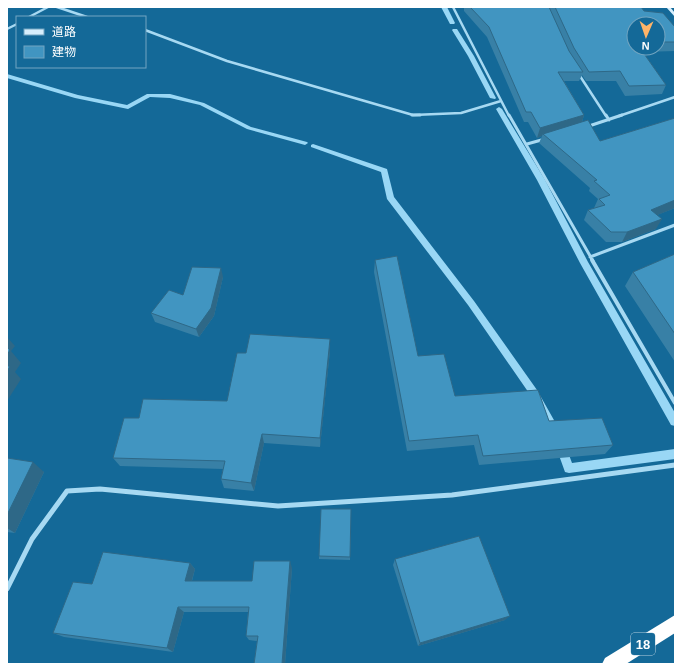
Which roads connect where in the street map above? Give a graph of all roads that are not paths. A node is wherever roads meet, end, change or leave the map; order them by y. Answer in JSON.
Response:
{"nodes":[{"id":1,"x":48,"y":7,"type":"edge"},
{"id":2,"x":57,"y":7,"type":"edge"},
{"id":3,"x":453,"y":7,"type":"edge"},
{"id":4,"x":668,"y":7,"type":"edge"},
{"id":5,"x":32,"y":16,"type":"edge"},
{"id":6,"x":85,"y":16,"type":"edge"},
{"id":7,"x":675,"y":16,"type":"edge"},
{"id":8,"x":16,"y":24,"type":"edge"},
{"id":9,"x":7,"y":29,"type":"edge"},
{"id":10,"x":146,"y":30,"type":"edge"},
{"id":11,"x":576,"y":71,"type":"edge"},
{"id":12,"x":675,"y":97,"type":"edge"},
{"id":13,"x":501,"y":101,"type":"junction"},
{"id":14,"x":608,"y":120,"type":"junction"},
{"id":15,"x":579,"y":129,"type":"edge"},
{"id":16,"x":549,"y":138,"type":"edge"},
{"id":17,"x":527,"y":144,"type":"junction"},
{"id":18,"x":675,"y":225,"type":"edge"},
{"id":19,"x":590,"y":256,"type":"junction"},
{"id":20,"x":675,"y":403,"type":"edge"},
{"id":21,"x":675,"y":464,"type":"edge"},
{"id":22,"x":7,"y":589,"type":"edge"},
{"id":23,"x":675,"y":623,"type":"edge"},
{"id":24,"x":611,"y":664,"type":"edge"}],
"edges":[{"from":1,"to":5,"type":"street"},
{"from":2,"to":6,"type":"street"},
{"from":3,"to":13,"type":"street"},
{"from":4,"to":7,"type":"street"},
{"from":8,"to":9,"type":"street"},
{"from":10,"to":13,"type":"street"},
{"from":11,"to":14,"type":"street"},
{"from":12,"to":14,"type":"street"},
{"from":13,"to":17,"type":"street"},
{"from":14,"to":15,"type":"street"},
{"from":16,"to":17,"type":"street"},
{"from":17,"to":19,"type":"street"},
{"from":18,"to":19,"type":"street"},
{"from":19,"to":20,"type":"street"},
{"from":21,"to":22,"type":"street"},
{"from":23,"to":24,"type":"highway","number":"18"}]}
